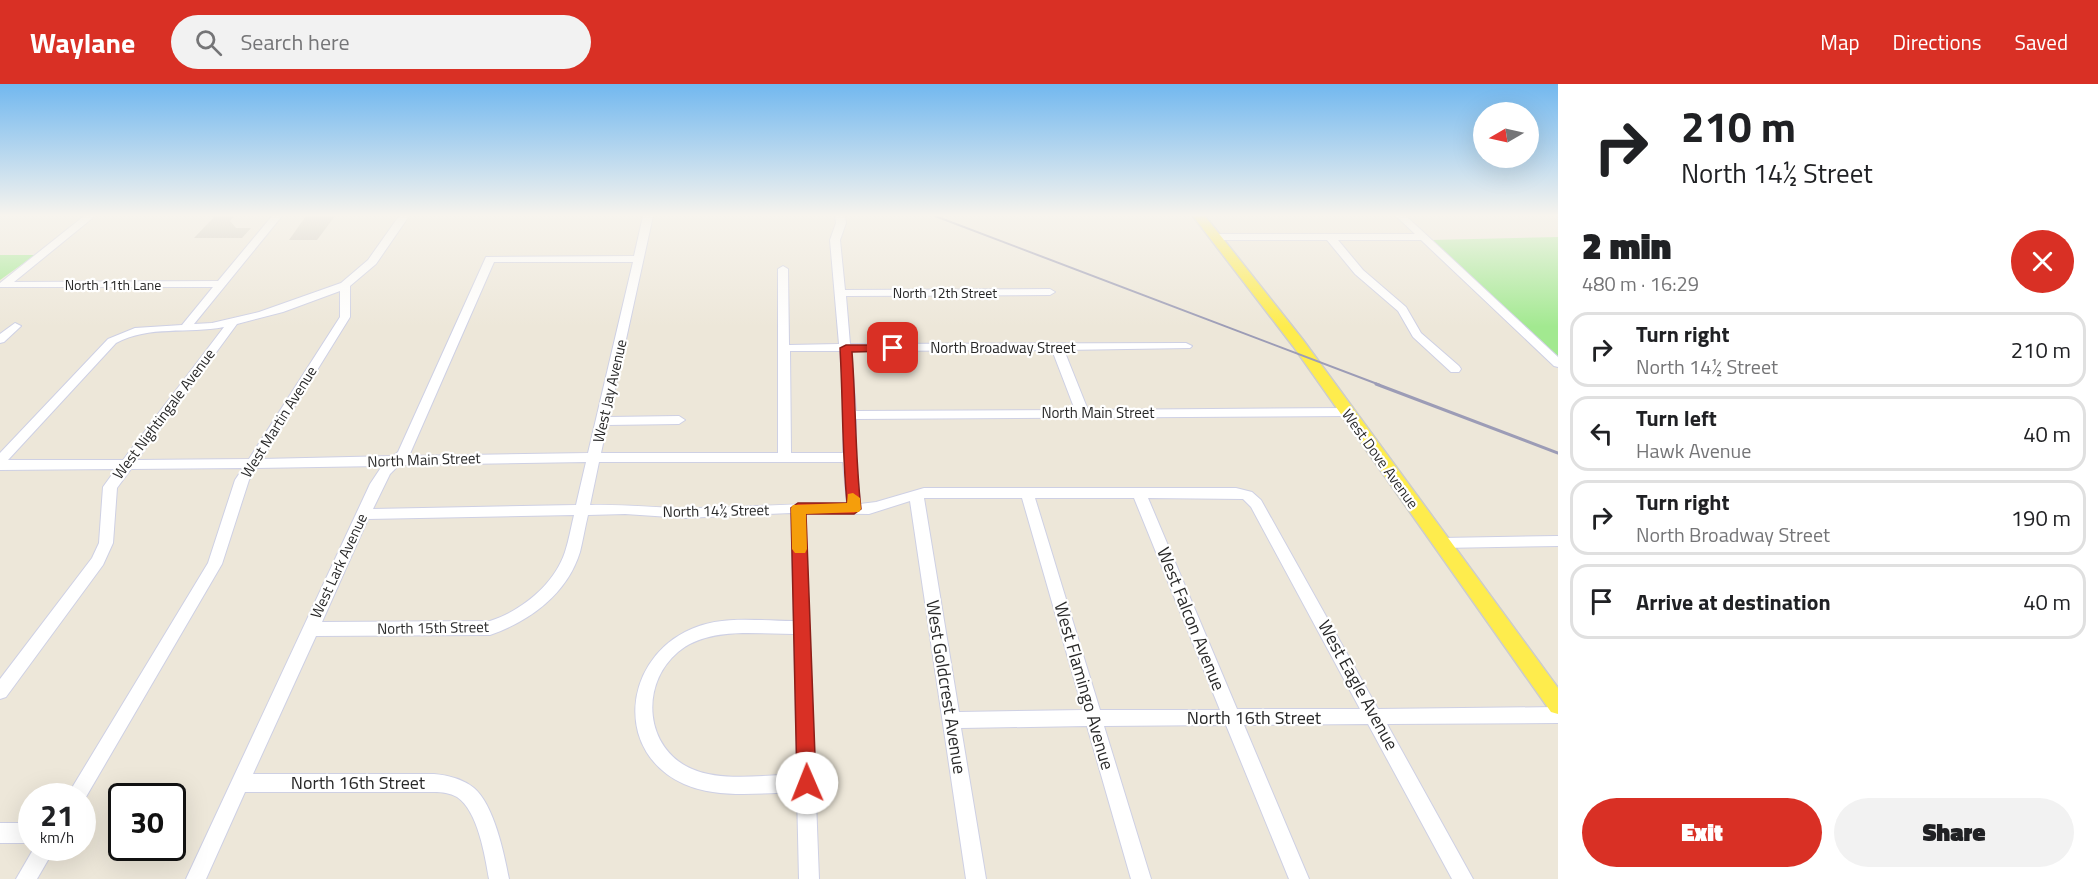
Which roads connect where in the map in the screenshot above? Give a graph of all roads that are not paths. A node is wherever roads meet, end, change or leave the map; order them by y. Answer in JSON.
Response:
{"nodes":[{"id":1,"x":43,"y":253,"type":"edge"},
{"id":2,"x":246,"y":253,"type":"edge"},
{"id":3,"x":378,"y":253,"type":"edge"},
{"id":4,"x":639,"y":253,"type":"edge"},
{"id":5,"x":836,"y":253,"type":"edge"},
{"id":6,"x":1228,"y":253,"type":"edge"},
{"id":7,"x":1343,"y":253,"type":"edge"},
{"id":8,"x":1440,"y":253,"type":"edge"},
{"id":9,"x":638,"y":259,"type":"junction"},
{"id":10,"x":783,"y":269,"type":"dead end"},
{"id":11,"x":221,"y":284,"type":"junction"},
{"id":12,"x":345,"y":285,"type":"junction"},
{"id":13,"x":2,"y":286,"type":"edge"},
{"id":14,"x":1050,"y":292,"type":"dead end"},
{"id":15,"x":840,"y":293,"type":"junction"},
{"id":16,"x":233,"y":322,"type":"junction"},
{"id":17,"x":15,"y":326,"type":"dead end"},
{"id":18,"x":184,"y":328,"type":"junction"},
{"id":19,"x":0,"y":340,"type":"edge"},
{"id":20,"x":1186,"y":346,"type":"dead end"},
{"id":21,"x":784,"y":348,"type":"junction"},
{"id":22,"x":846,"y":348,"type":"junction"},
{"id":23,"x":1057,"y":348,"type":"junction"},
{"id":24,"x":1558,"y":363,"type":"edge"},
{"id":25,"x":1455,"y":369,"type":"dead end"},
{"id":26,"x":1346,"y":412,"type":"junction"},
{"id":27,"x":1083,"y":413,"type":"junction"},
{"id":28,"x":850,"y":415,"type":"junction"},
{"id":29,"x":603,"y":420,"type":"junction"},
{"id":30,"x":680,"y":420,"type":"dead end"},
{"id":31,"x":785,"y":456,"type":"junction"},
{"id":32,"x":594,"y":457,"type":"junction"},
{"id":33,"x":849,"y":457,"type":"junction"},
{"id":34,"x":398,"y":460,"type":"junction"},
{"id":35,"x":0,"y":463,"type":"edge"},
{"id":36,"x":253,"y":463,"type":"junction"},
{"id":37,"x":126,"y":464,"type":"junction"},
{"id":38,"x":1027,"y":493,"type":"junction"},
{"id":39,"x":1139,"y":493,"type":"junction"},
{"id":40,"x":916,"y":494,"type":"junction"},
{"id":41,"x":1247,"y":495,"type":"joint"},
{"id":42,"x":798,"y":508,"type":"junction"},
{"id":43,"x":854,"y":509,"type":"junction"},
{"id":44,"x":583,"y":510,"type":"junction"},
{"id":45,"x":363,"y":513,"type":"junction"},
{"id":46,"x":1558,"y":541,"type":"edge"},
{"id":47,"x":1440,"y":543,"type":"junction"},
{"id":48,"x":567,"y":565,"type":"joint"},
{"id":49,"x":802,"y":628,"type":"junction"},
{"id":50,"x":310,"y":629,"type":"junction"},
{"id":51,"x":0,"y":692,"type":"edge"},
{"id":52,"x":1558,"y":705,"type":"edge"},
{"id":53,"x":1558,"y":715,"type":"edge"},
{"id":54,"x":1093,"y":717,"type":"junction"},
{"id":55,"x":1232,"y":718,"type":"junction"},
{"id":56,"x":1376,"y":718,"type":"junction"},
{"id":57,"x":951,"y":720,"type":"junction"},
{"id":58,"x":84,"y":783,"type":"edge"},
{"id":59,"x":240,"y":783,"type":"junction"},
{"id":60,"x":807,"y":783,"type":"junction"},
{"id":61,"x":0,"y":833,"type":"edge"},
{"id":62,"x":18,"y":833,"type":"edge"},
{"id":63,"x":37,"y":861,"type":"edge"},
{"id":64,"x":26,"y":879,"type":"edge"},
{"id":65,"x":196,"y":879,"type":"edge"},
{"id":66,"x":499,"y":879,"type":"edge"},
{"id":67,"x":810,"y":879,"type":"edge"},
{"id":68,"x":976,"y":879,"type":"edge"},
{"id":69,"x":1141,"y":879,"type":"edge"},
{"id":70,"x":1299,"y":879,"type":"edge"},
{"id":71,"x":1463,"y":879,"type":"edge"}],
"edges":[{"from":1,"to":13,"type":"street"},
{"from":2,"to":11,"type":"street"},
{"from":3,"to":12,"type":"street"},
{"from":4,"to":9,"type":"street","name":"West Jay Avenue"},
{"from":5,"to":15,"type":"street"},
{"from":6,"to":26,"type":"main road","name":"West Dove Avenue"},
{"from":7,"to":25,"type":"street"},
{"from":8,"to":24,"type":"street"},
{"from":9,"to":29,"type":"street","name":"West Jay Avenue"},
{"from":9,"to":34,"type":"street","name":"West Lark Avenue"},
{"from":10,"to":21,"type":"street"},
{"from":11,"to":13,"type":"street","name":"North 11th Lane"},
{"from":11,"to":18,"type":"street"},
{"from":12,"to":16,"type":"street"},
{"from":12,"to":36,"type":"street","name":"West Martin Avenue"},
{"from":14,"to":15,"type":"street","name":"North 12th Street"},
{"from":15,"to":22,"type":"street"},
{"from":16,"to":18,"type":"street"},
{"from":16,"to":37,"type":"street","name":"West Nightingale Avenue"},
{"from":17,"to":19,"type":"street"},
{"from":18,"to":35,"type":"street"},
{"from":20,"to":23,"type":"street","name":"North Broadway Street"},
{"from":21,"to":22,"type":"street","name":"North Broadway Street"},
{"from":21,"to":31,"type":"street"},
{"from":22,"to":23,"type":"street","name":"North Broadway Street"},
{"from":22,"to":28,"type":"street"},
{"from":23,"to":27,"type":"street"},
{"from":26,"to":27,"type":"street","name":"North Main Street"},
{"from":26,"to":47,"type":"main road","name":"West Dove Avenue"},
{"from":27,"to":28,"type":"street","name":"North Main Street"},
{"from":28,"to":33,"type":"street"},
{"from":29,"to":30,"type":"street"},
{"from":29,"to":32,"type":"street","name":"West Jay Avenue"},
{"from":31,"to":32,"type":"street","name":"North Main Street"},
{"from":31,"to":33,"type":"street","name":"North Main Street"},
{"from":32,"to":34,"type":"street","name":"North Main Street"},
{"from":32,"to":44,"type":"street","name":"West Jay Avenue"},
{"from":33,"to":43,"type":"street"},
{"from":34,"to":36,"type":"street","name":"North Main Street"},
{"from":34,"to":45,"type":"street","name":"West Lark Avenue"},
{"from":35,"to":37,"type":"street","name":"North Main Street"},
{"from":36,"to":37,"type":"street","name":"North Main Street"},
{"from":36,"to":58,"type":"street","name":"West Martin Avenue"},
{"from":37,"to":51,"type":"street","name":"West Nightingale Avenue"},
{"from":38,"to":39,"type":"street","name":"North 14½ Street"},
{"from":38,"to":40,"type":"street","name":"North 14½ Street"},
{"from":38,"to":54,"type":"street","name":"West Flamingo Avenue"},
{"from":39,"to":41,"type":"street","name":"North 14½ Street"},
{"from":39,"to":55,"type":"street","name":"West Falcon Avenue"},
{"from":40,"to":43,"type":"street","name":"North 14½ Street"},
{"from":40,"to":57,"type":"street","name":"West Goldcrest Avenue"},
{"from":41,"to":56,"type":"street","name":"West Eagle Avenue"},
{"from":42,"to":43,"type":"street","name":"North 14½ Street"},
{"from":42,"to":44,"type":"street","name":"North 14½ Street"},
{"from":42,"to":49,"type":"street"},
{"from":44,"to":45,"type":"street","name":"North 14½ Street"},
{"from":44,"to":48,"type":"street","name":"West Jay Avenue"},
{"from":45,"to":50,"type":"street","name":"West Lark Avenue"},
{"from":46,"to":47,"type":"street"},
{"from":47,"to":52,"type":"main road","name":"West Dove Avenue"},
{"from":48,"to":50,"type":"street","name":"North 15th Street"},
{"from":49,"to":60,"type":"street"},
{"from":49,"to":60,"type":"street"},
{"from":50,"to":59,"type":"street","name":"West Lark Avenue"},
{"from":53,"to":56,"type":"street","name":"North 16th Street"},
{"from":54,"to":55,"type":"street","name":"North 16th Street"},
{"from":54,"to":57,"type":"street","name":"North 16th Street"},
{"from":54,"to":69,"type":"street","name":"West Flamingo Avenue"},
{"from":55,"to":56,"type":"street","name":"North 16th Street"},
{"from":55,"to":70,"type":"street","name":"West Falcon Avenue"},
{"from":56,"to":71,"type":"street","name":"West Eagle Avenue"},
{"from":57,"to":68,"type":"street","name":"West Goldcrest Avenue"},
{"from":59,"to":65,"type":"street","name":"West Lark Avenue"},
{"from":59,"to":66,"type":"street","name":"North 16th Street"},
{"from":60,"to":67,"type":"street"},
{"from":61,"to":62,"type":"street"},
{"from":63,"to":64,"type":"street"}]}
